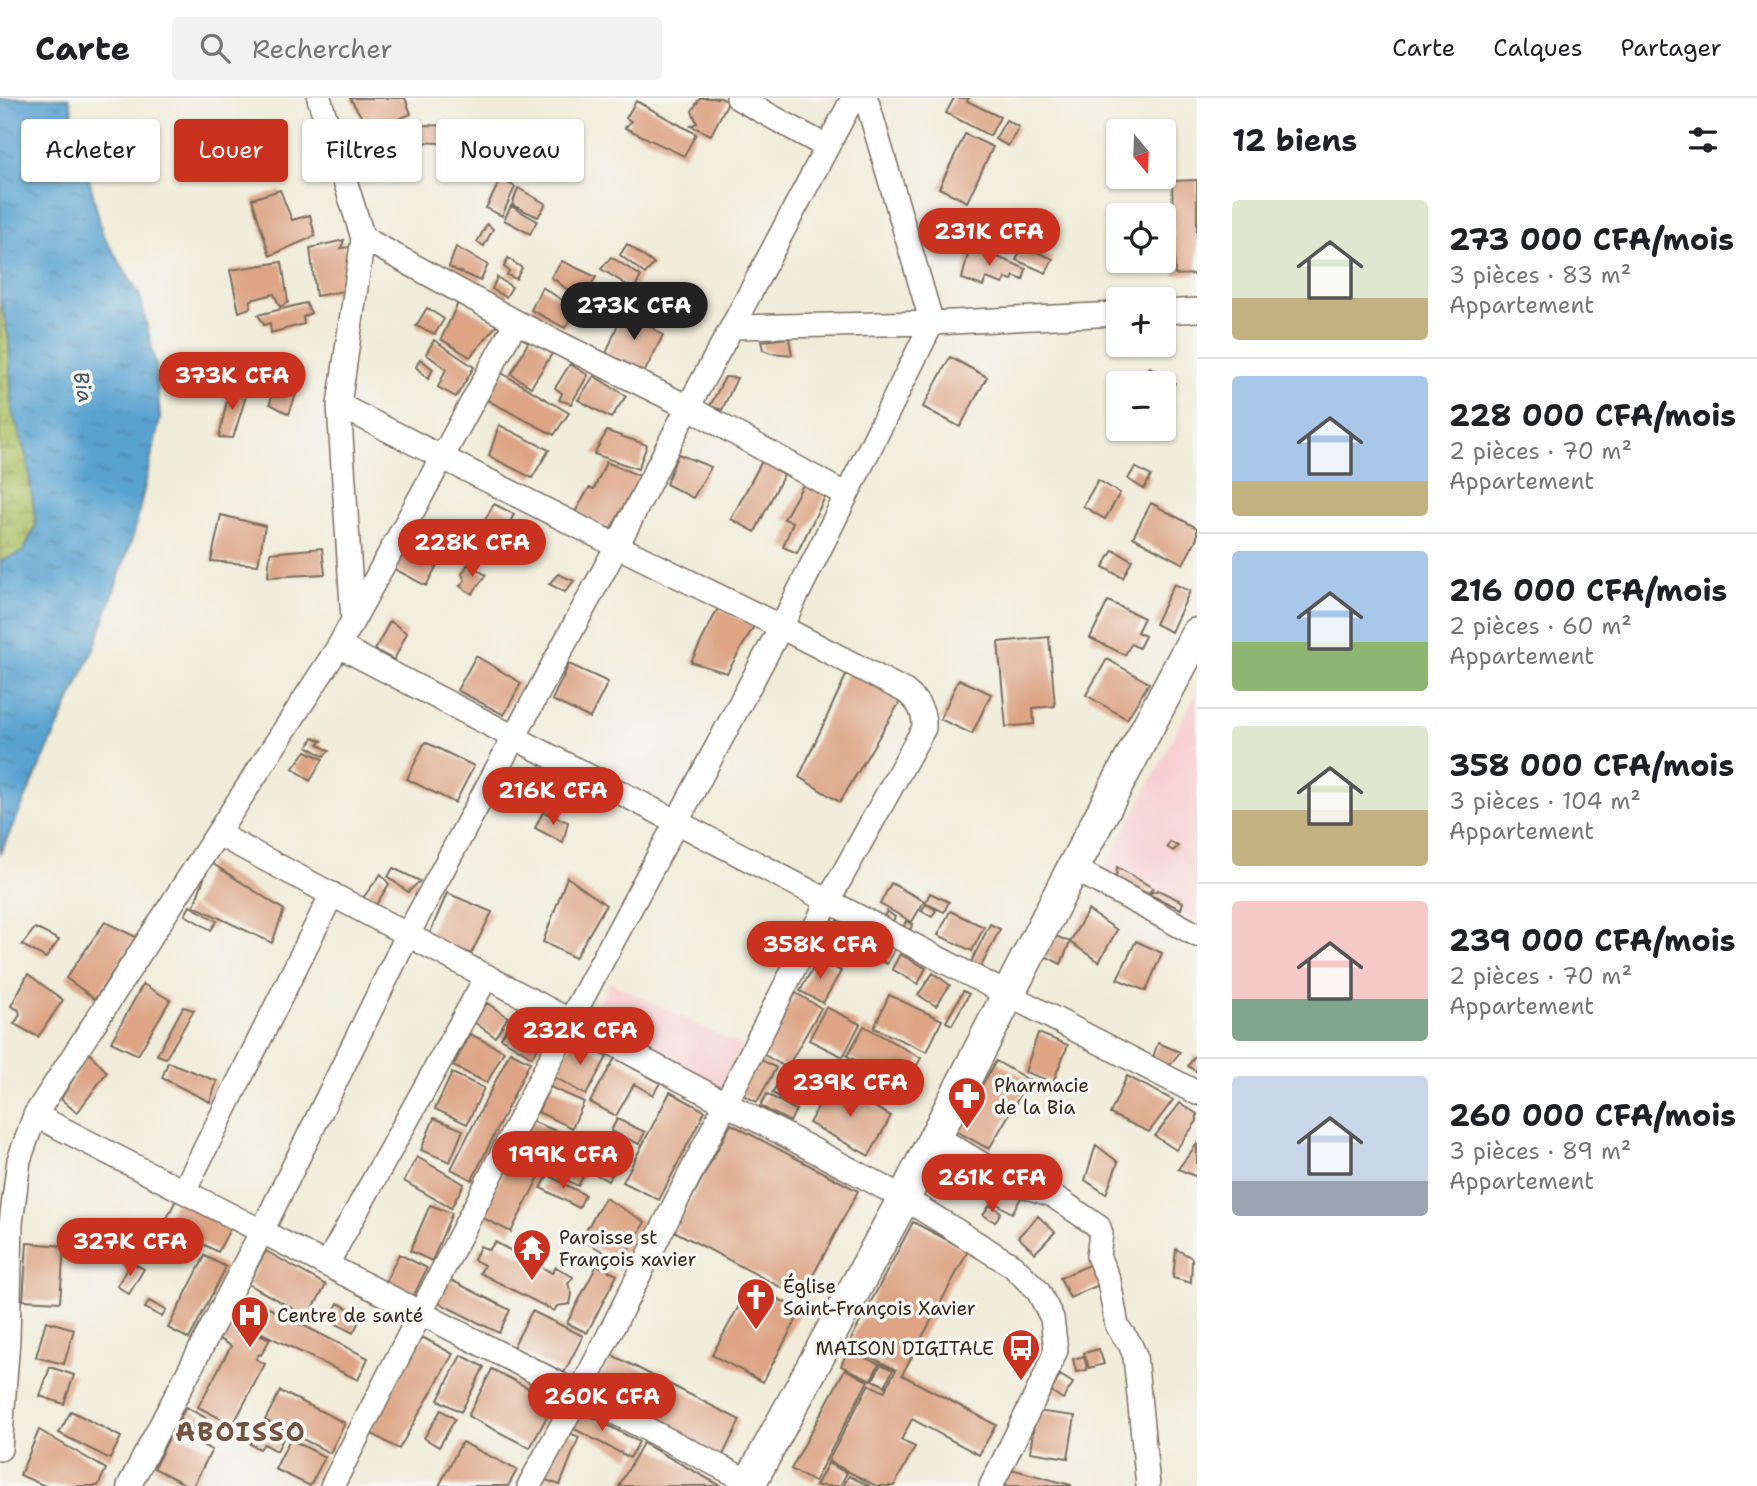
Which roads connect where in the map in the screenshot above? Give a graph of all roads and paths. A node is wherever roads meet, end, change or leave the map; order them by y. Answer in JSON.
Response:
{"nodes":[{"id":1,"x":320,"y":98,"type":"edge"},
{"id":2,"x":738,"y":98,"type":"edge"},
{"id":3,"x":853,"y":98,"type":"edge"},
{"id":4,"x":866,"y":98,"type":"edge"},
{"id":5,"x":827,"y":147,"type":"junction"},
{"id":6,"x":363,"y":238,"type":"junction"},
{"id":7,"x":1197,"y":310,"type":"edge"},
{"id":8,"x":1176,"y":311,"type":"edge"},
{"id":9,"x":1106,"y":315,"type":"edge"},
{"id":10,"x":516,"y":322,"type":"junction"},
{"id":11,"x":932,"y":323,"type":"junction"},
{"id":12,"x":732,"y":327,"type":"junction"},
{"id":13,"x":339,"y":405,"type":"junction"},
{"id":14,"x":688,"y":407,"type":"junction"},
{"id":15,"x":442,"y":457,"type":"junction"},
{"id":16,"x":846,"y":495,"type":"junction"},
{"id":17,"x":617,"y":546,"type":"junction"},
{"id":18,"x":353,"y":620,"type":"junction"},
{"id":19,"x":781,"y":627,"type":"junction"},
{"id":20,"x":1197,"y":634,"type":"edge"},
{"id":21,"x":339,"y":646,"type":"junction"},
{"id":22,"x":514,"y":736,"type":"junction"},
{"id":23,"x":675,"y":822,"type":"junction"},
{"id":24,"x":218,"y":834,"type":"junction"},
{"id":25,"x":1073,"y":868,"type":"junction"},
{"id":26,"x":332,"y":894,"type":"junction"},
{"id":27,"x":828,"y":901,"type":"junction"},
{"id":28,"x":408,"y":934,"type":"junction"},
{"id":29,"x":1197,"y":935,"type":"edge"},
{"id":30,"x":487,"y":976,"type":"junction"},
{"id":31,"x":1008,"y":995,"type":"junction"},
{"id":32,"x":570,"y":1021,"type":"junction"},
{"id":33,"x":1197,"y":1093,"type":"edge"},
{"id":34,"x":725,"y":1103,"type":"junction"},
{"id":35,"x":35,"y":1115,"type":"junction"},
{"id":36,"x":935,"y":1136,"type":"junction"},
{"id":37,"x":184,"y":1191,"type":"junction"},
{"id":38,"x":904,"y":1198,"type":"junction"},
{"id":39,"x":262,"y":1231,"type":"junction"},
{"id":40,"x":327,"y":1264,"type":"junction"},
{"id":41,"x":421,"y":1313,"type":"junction"},
{"id":42,"x":579,"y":1394,"type":"junction"},
{"id":43,"x":0,"y":1449,"type":"edge"},
{"id":44,"x":749,"y":1484,"type":"edge"},
{"id":45,"x":129,"y":1486,"type":"edge"},
{"id":46,"x":332,"y":1486,"type":"edge"},
{"id":47,"x":529,"y":1486,"type":"edge"},
{"id":48,"x":991,"y":1486,"type":"edge"},
{"id":49,"x":1148,"y":1486,"type":"edge"}],
"edges":[{"from":1,"to":6,"type":"street"},
{"from":2,"to":5,"type":"street"},
{"from":3,"to":5,"type":"street"},
{"from":4,"to":11,"type":"street"},
{"from":5,"to":12,"type":"street"},
{"from":6,"to":10,"type":"street"},
{"from":6,"to":13,"type":"street"},
{"from":7,"to":8,"type":"street"},
{"from":9,"to":11,"type":"street"},
{"from":10,"to":14,"type":"street"},
{"from":10,"to":15,"type":"street"},
{"from":11,"to":12,"type":"street"},
{"from":11,"to":16,"type":"street"},
{"from":12,"to":14,"type":"street"},
{"from":13,"to":15,"type":"street"},
{"from":13,"to":18,"type":"street"},
{"from":14,"to":16,"type":"street"},
{"from":14,"to":17,"type":"street"},
{"from":15,"to":17,"type":"street"},
{"from":15,"to":18,"type":"street"},
{"from":16,"to":19,"type":"street"},
{"from":17,"to":19,"type":"street"},
{"from":17,"to":22,"type":"street"},
{"from":18,"to":21,"type":"street"},
{"from":19,"to":23,"type":"street"},
{"from":19,"to":27,"type":"street"},
{"from":20,"to":25,"type":"main road"},
{"from":21,"to":22,"type":"street"},
{"from":21,"to":24,"type":"street"},
{"from":22,"to":23,"type":"street"},
{"from":22,"to":28,"type":"street"},
{"from":23,"to":27,"type":"street"},
{"from":23,"to":32,"type":"street"},
{"from":24,"to":26,"type":"street"},
{"from":24,"to":35,"type":"street"},
{"from":25,"to":29,"type":"street"},
{"from":25,"to":31,"type":"main road"},
{"from":26,"to":28,"type":"street"},
{"from":26,"to":37,"type":"street"},
{"from":27,"to":31,"type":"street"},
{"from":27,"to":34,"type":"street"},
{"from":28,"to":30,"type":"street"},
{"from":28,"to":39,"type":"street"},
{"from":30,"to":32,"type":"street"},
{"from":30,"to":40,"type":"street"},
{"from":31,"to":33,"type":"street"},
{"from":31,"to":36,"type":"main road"},
{"from":32,"to":34,"type":"street"},
{"from":32,"to":41,"type":"street"},
{"from":34,"to":38,"type":"street"},
{"from":34,"to":42,"type":"street"},
{"from":35,"to":37,"type":"street"},
{"from":35,"to":43,"type":"street"},
{"from":36,"to":38,"type":"main road"},
{"from":36,"to":49,"type":"street"},
{"from":37,"to":39,"type":"street"},
{"from":38,"to":44,"type":"main road"},
{"from":38,"to":48,"type":"street"},
{"from":39,"to":40,"type":"street"},
{"from":39,"to":45,"type":"street"},
{"from":40,"to":41,"type":"street"},
{"from":41,"to":42,"type":"street"},
{"from":41,"to":46,"type":"street"},
{"from":42,"to":44,"type":"street"},
{"from":42,"to":47,"type":"street"}]}
